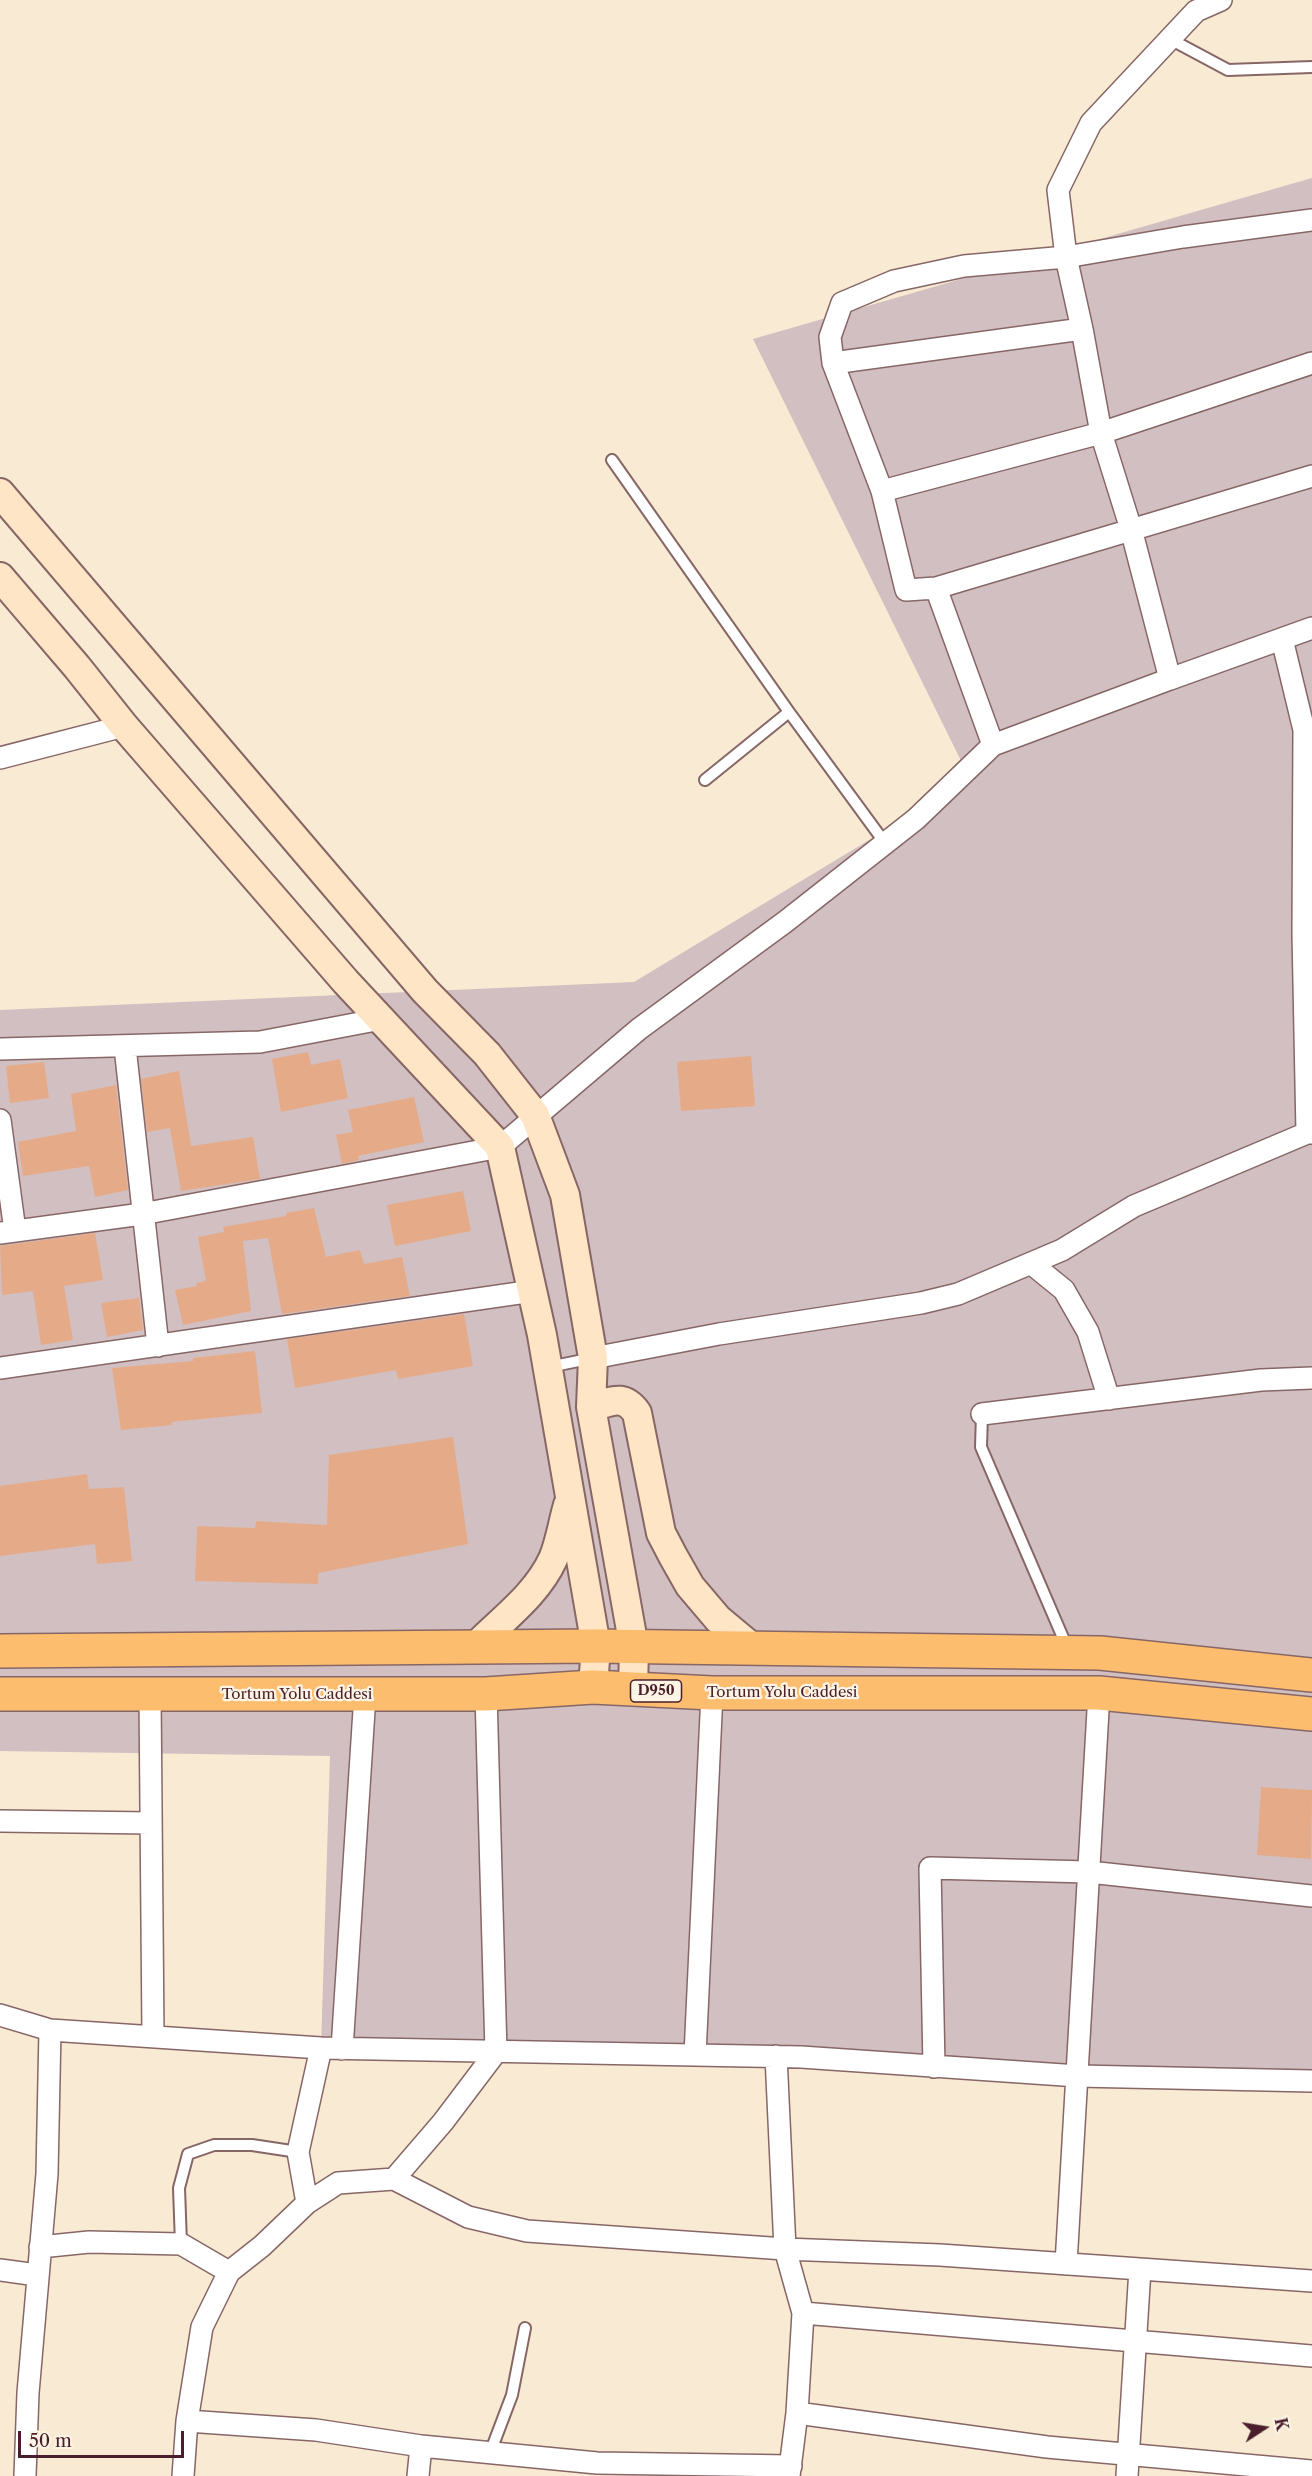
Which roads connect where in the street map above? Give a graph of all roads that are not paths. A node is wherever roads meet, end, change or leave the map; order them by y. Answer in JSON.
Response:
{"nodes":[{"id":1,"x":1221,"y":0,"type":"edge"},
{"id":2,"x":1195,"y":5,"type":"edge"},
{"id":3,"x":1170,"y":39,"type":"junction"},
{"id":4,"x":1312,"y":67,"type":"edge"},
{"id":5,"x":1312,"y":220,"type":"edge"},
{"id":6,"x":1066,"y":256,"type":"junction"},
{"id":7,"x":1082,"y":329,"type":"junction"},
{"id":8,"x":833,"y":363,"type":"junction"},
{"id":9,"x":1312,"y":363,"type":"edge"},
{"id":10,"x":1101,"y":433,"type":"junction"},
{"id":11,"x":612,"y":460,"type":"dead end"},
{"id":12,"x":1312,"y":476,"type":"edge"},
{"id":13,"x":882,"y":491,"type":"junction"},
{"id":14,"x":0,"y":493,"type":"edge"},
{"id":15,"x":1131,"y":529,"type":"junction"},
{"id":16,"x":0,"y":577,"type":"edge"},
{"id":17,"x":936,"y":588,"type":"junction"},
{"id":18,"x":1312,"y":628,"type":"edge"},
{"id":19,"x":1282,"y":639,"type":"junction"},
{"id":20,"x":1170,"y":679,"type":"junction"},
{"id":21,"x":789,"y":712,"type":"junction"},
{"id":22,"x":124,"y":726,"type":"junction"},
{"id":23,"x":993,"y":745,"type":"junction"},
{"id":24,"x":0,"y":758,"type":"edge"},
{"id":25,"x":705,"y":780,"type":"dead end"},
{"id":26,"x":885,"y":843,"type":"junction"},
{"id":27,"x":381,"y":1019,"type":"junction"},
{"id":28,"x":125,"y":1047,"type":"junction"},
{"id":29,"x":0,"y":1049,"type":"edge"},
{"id":30,"x":535,"y":1115,"type":"junction"},
{"id":31,"x":0,"y":1120,"type":"edge"},
{"id":32,"x":1310,"y":1133,"type":"edge"},
{"id":33,"x":500,"y":1147,"type":"junction"},
{"id":34,"x":142,"y":1214,"type":"junction"},
{"id":35,"x":8,"y":1232,"type":"edge"},
{"id":36,"x":1032,"y":1264,"type":"junction"},
{"id":37,"x":533,"y":1291,"type":"junction"},
{"id":38,"x":158,"y":1346,"type":"junction"},
{"id":39,"x":593,"y":1358,"type":"junction"},
{"id":40,"x":547,"y":1367,"type":"junction"},
{"id":41,"x":0,"y":1368,"type":"edge"},
{"id":42,"x":1312,"y":1378,"type":"edge"},
{"id":43,"x":1109,"y":1399,"type":"junction"},
{"id":44,"x":591,"y":1407,"type":"junction"},
{"id":45,"x":982,"y":1414,"type":"joint"},
{"id":46,"x":570,"y":1497,"type":"junction"},
{"id":47,"x":596,"y":1646,"type":"junction"},
{"id":48,"x":634,"y":1647,"type":"junction"},
{"id":49,"x":473,"y":1648,"type":"junction"},
{"id":50,"x":753,"y":1648,"type":"junction"},
{"id":51,"x":0,"y":1651,"type":"edge"},
{"id":52,"x":1070,"y":1653,"type":"junction"},
{"id":53,"x":1312,"y":1675,"type":"edge"},
{"id":54,"x":593,"y":1687,"type":"junction"},
{"id":55,"x":633,"y":1690,"type":"junction"},
{"id":56,"x":712,"y":1693,"type":"junction"},
{"id":57,"x":1099,"y":1693,"type":"junction"},
{"id":58,"x":0,"y":1694,"type":"edge"},
{"id":59,"x":486,"y":1694,"type":"junction"},
{"id":60,"x":150,"y":1695,"type":"junction"},
{"id":61,"x":365,"y":1695,"type":"junction"},
{"id":62,"x":1312,"y":1714,"type":"edge"},
{"id":63,"x":0,"y":1821,"type":"edge"},
{"id":64,"x":151,"y":1823,"type":"junction"},
{"id":65,"x":1089,"y":1872,"type":"junction"},
{"id":66,"x":1312,"y":1896,"type":"edge"},
{"id":67,"x":0,"y":2015,"type":"edge"},
{"id":68,"x":50,"y":2030,"type":"junction"},
{"id":69,"x":153,"y":2036,"type":"junction"},
{"id":70,"x":321,"y":2048,"type":"junction"},
{"id":71,"x":342,"y":2049,"type":"junction"},
{"id":72,"x":496,"y":2052,"type":"junction"},
{"id":73,"x":695,"y":2055,"type":"junction"},
{"id":74,"x":776,"y":2056,"type":"junction"},
{"id":75,"x":934,"y":2067,"type":"junction"},
{"id":76,"x":1078,"y":2076,"type":"junction"},
{"id":77,"x":1312,"y":2081,"type":"edge"},
{"id":78,"x":298,"y":2152,"type":"junction"},
{"id":79,"x":394,"y":2179,"type":"junction"},
{"id":80,"x":307,"y":2203,"type":"junction"},
{"id":81,"x":181,"y":2244,"type":"junction"},
{"id":82,"x":40,"y":2247,"type":"junction"},
{"id":83,"x":785,"y":2249,"type":"junction"},
{"id":84,"x":1066,"y":2264,"type":"junction"},
{"id":85,"x":1140,"y":2269,"type":"junction"},
{"id":86,"x":0,"y":2270,"type":"edge"},
{"id":87,"x":229,"y":2272,"type":"junction"},
{"id":88,"x":37,"y":2275,"type":"junction"},
{"id":89,"x":1312,"y":2281,"type":"edge"},
{"id":90,"x":803,"y":2313,"type":"junction"},
{"id":91,"x":525,"y":2328,"type":"dead end"},
{"id":92,"x":1136,"y":2341,"type":"junction"},
{"id":93,"x":1312,"y":2356,"type":"edge"},
{"id":94,"x":797,"y":2413,"type":"junction"},
{"id":95,"x":187,"y":2421,"type":"junction"},
{"id":96,"x":421,"y":2446,"type":"junction"},
{"id":97,"x":490,"y":2453,"type":"junction"},
{"id":98,"x":1128,"y":2454,"type":"junction"},
{"id":99,"x":790,"y":2471,"type":"edge"},
{"id":100,"x":1312,"y":2471,"type":"edge"},
{"id":101,"x":25,"y":2476,"type":"edge"},
{"id":102,"x":183,"y":2476,"type":"edge"},
{"id":103,"x":418,"y":2476,"type":"edge"},
{"id":104,"x":1127,"y":2476,"type":"edge"}],
"edges":[{"from":1,"to":2,"type":"street"},
{"from":2,"to":3,"type":"street"},
{"from":3,"to":4,"type":"lane"},
{"from":3,"to":6,"type":"street"},
{"from":5,"to":6,"type":"street"},
{"from":6,"to":7,"type":"street"},
{"from":6,"to":8,"type":"street"},
{"from":7,"to":8,"type":"street"},
{"from":7,"to":10,"type":"street"},
{"from":8,"to":13,"type":"street"},
{"from":9,"to":10,"type":"street"},
{"from":10,"to":13,"type":"street"},
{"from":10,"to":15,"type":"street"},
{"from":11,"to":21,"type":"lane"},
{"from":12,"to":15,"type":"street"},
{"from":13,"to":17,"type":"street"},
{"from":14,"to":30,"type":"main road"},
{"from":15,"to":17,"type":"street"},
{"from":15,"to":20,"type":"street"},
{"from":16,"to":22,"type":"main road"},
{"from":17,"to":23,"type":"street"},
{"from":18,"to":19,"type":"street"},
{"from":19,"to":20,"type":"street"},
{"from":19,"to":32,"type":"street"},
{"from":20,"to":23,"type":"street"},
{"from":21,"to":25,"type":"lane"},
{"from":21,"to":26,"type":"lane"},
{"from":22,"to":24,"type":"street"},
{"from":22,"to":27,"type":"main road"},
{"from":23,"to":26,"type":"street"},
{"from":26,"to":30,"type":"street"},
{"from":27,"to":28,"type":"street"},
{"from":27,"to":33,"type":"main road"},
{"from":28,"to":29,"type":"street"},
{"from":28,"to":34,"type":"street"},
{"from":30,"to":33,"type":"street"},
{"from":30,"to":39,"type":"main road"},
{"from":31,"to":35,"type":"street"},
{"from":32,"to":36,"type":"street"},
{"from":33,"to":34,"type":"street"},
{"from":33,"to":37,"type":"main road"},
{"from":34,"to":35,"type":"street"},
{"from":34,"to":38,"type":"street"},
{"from":36,"to":39,"type":"street"},
{"from":36,"to":43,"type":"street"},
{"from":37,"to":38,"type":"street"},
{"from":37,"to":40,"type":"main road"},
{"from":38,"to":41,"type":"street"},
{"from":39,"to":40,"type":"lane"},
{"from":39,"to":44,"type":"main road"},
{"from":40,"to":46,"type":"main road"},
{"from":42,"to":43,"type":"street"},
{"from":43,"to":45,"type":"street"},
{"from":44,"to":48,"type":"main road"},
{"from":44,"to":50,"type":"main road"},
{"from":45,"to":52,"type":"lane"},
{"from":46,"to":47,"type":"main road"},
{"from":46,"to":49,"type":"main road"},
{"from":47,"to":48,"type":"highway"},
{"from":47,"to":49,"type":"highway"},
{"from":47,"to":54,"type":"main road"},
{"from":48,"to":50,"type":"highway"},
{"from":48,"to":55,"type":"main road"},
{"from":49,"to":51,"type":"highway"},
{"from":50,"to":52,"type":"highway"},
{"from":52,"to":53,"type":"highway"},
{"from":54,"to":55,"type":"highway","name":"Tortum Yolu Caddesi","number":"D950"},
{"from":54,"to":59,"type":"highway","name":"Tortum Yolu Caddesi","number":"D950"},
{"from":55,"to":56,"type":"highway","name":"Tortum Yolu Caddesi","number":"D950"},
{"from":56,"to":57,"type":"highway","name":"Tortum Yolu Caddesi","number":"D950"},
{"from":56,"to":73,"type":"street"},
{"from":57,"to":62,"type":"highway","name":"Tortum Yolu Caddesi","number":"D950"},
{"from":57,"to":65,"type":"street"},
{"from":58,"to":60,"type":"highway","name":"Tortum Yolu Caddesi","number":"D950"},
{"from":59,"to":61,"type":"highway","name":"Tortum Yolu Caddesi","number":"D950"},
{"from":59,"to":72,"type":"street"},
{"from":60,"to":61,"type":"highway","name":"Tortum Yolu Caddesi","number":"D950"},
{"from":60,"to":64,"type":"street"},
{"from":61,"to":71,"type":"street"},
{"from":63,"to":64,"type":"street"},
{"from":64,"to":69,"type":"street"},
{"from":65,"to":66,"type":"street"},
{"from":65,"to":75,"type":"street"},
{"from":65,"to":76,"type":"street"},
{"from":67,"to":68,"type":"street"},
{"from":68,"to":69,"type":"street"},
{"from":68,"to":82,"type":"street"},
{"from":69,"to":70,"type":"street"},
{"from":70,"to":71,"type":"street"},
{"from":70,"to":78,"type":"street"},
{"from":71,"to":72,"type":"street"},
{"from":72,"to":73,"type":"street"},
{"from":72,"to":79,"type":"street"},
{"from":73,"to":74,"type":"street"},
{"from":74,"to":75,"type":"street"},
{"from":74,"to":83,"type":"street"},
{"from":75,"to":76,"type":"street"},
{"from":76,"to":77,"type":"street"},
{"from":76,"to":84,"type":"street"},
{"from":78,"to":80,"type":"street"},
{"from":78,"to":81,"type":"lane"},
{"from":79,"to":80,"type":"street"},
{"from":79,"to":83,"type":"street"},
{"from":80,"to":87,"type":"street"},
{"from":81,"to":82,"type":"street"},
{"from":81,"to":87,"type":"street"},
{"from":82,"to":88,"type":"street"},
{"from":83,"to":84,"type":"street"},
{"from":83,"to":90,"type":"street"},
{"from":84,"to":85,"type":"street"},
{"from":85,"to":89,"type":"street"},
{"from":85,"to":92,"type":"street"},
{"from":86,"to":88,"type":"street"},
{"from":87,"to":95,"type":"street"},
{"from":88,"to":101,"type":"street"},
{"from":90,"to":92,"type":"street"},
{"from":90,"to":94,"type":"street"},
{"from":91,"to":97,"type":"lane"},
{"from":92,"to":93,"type":"street"},
{"from":92,"to":98,"type":"street"},
{"from":94,"to":98,"type":"street"},
{"from":94,"to":99,"type":"street"},
{"from":95,"to":96,"type":"street"},
{"from":95,"to":102,"type":"street"},
{"from":96,"to":97,"type":"street"},
{"from":96,"to":103,"type":"street"},
{"from":97,"to":99,"type":"street"},
{"from":98,"to":100,"type":"street"},
{"from":98,"to":104,"type":"street"}]}
